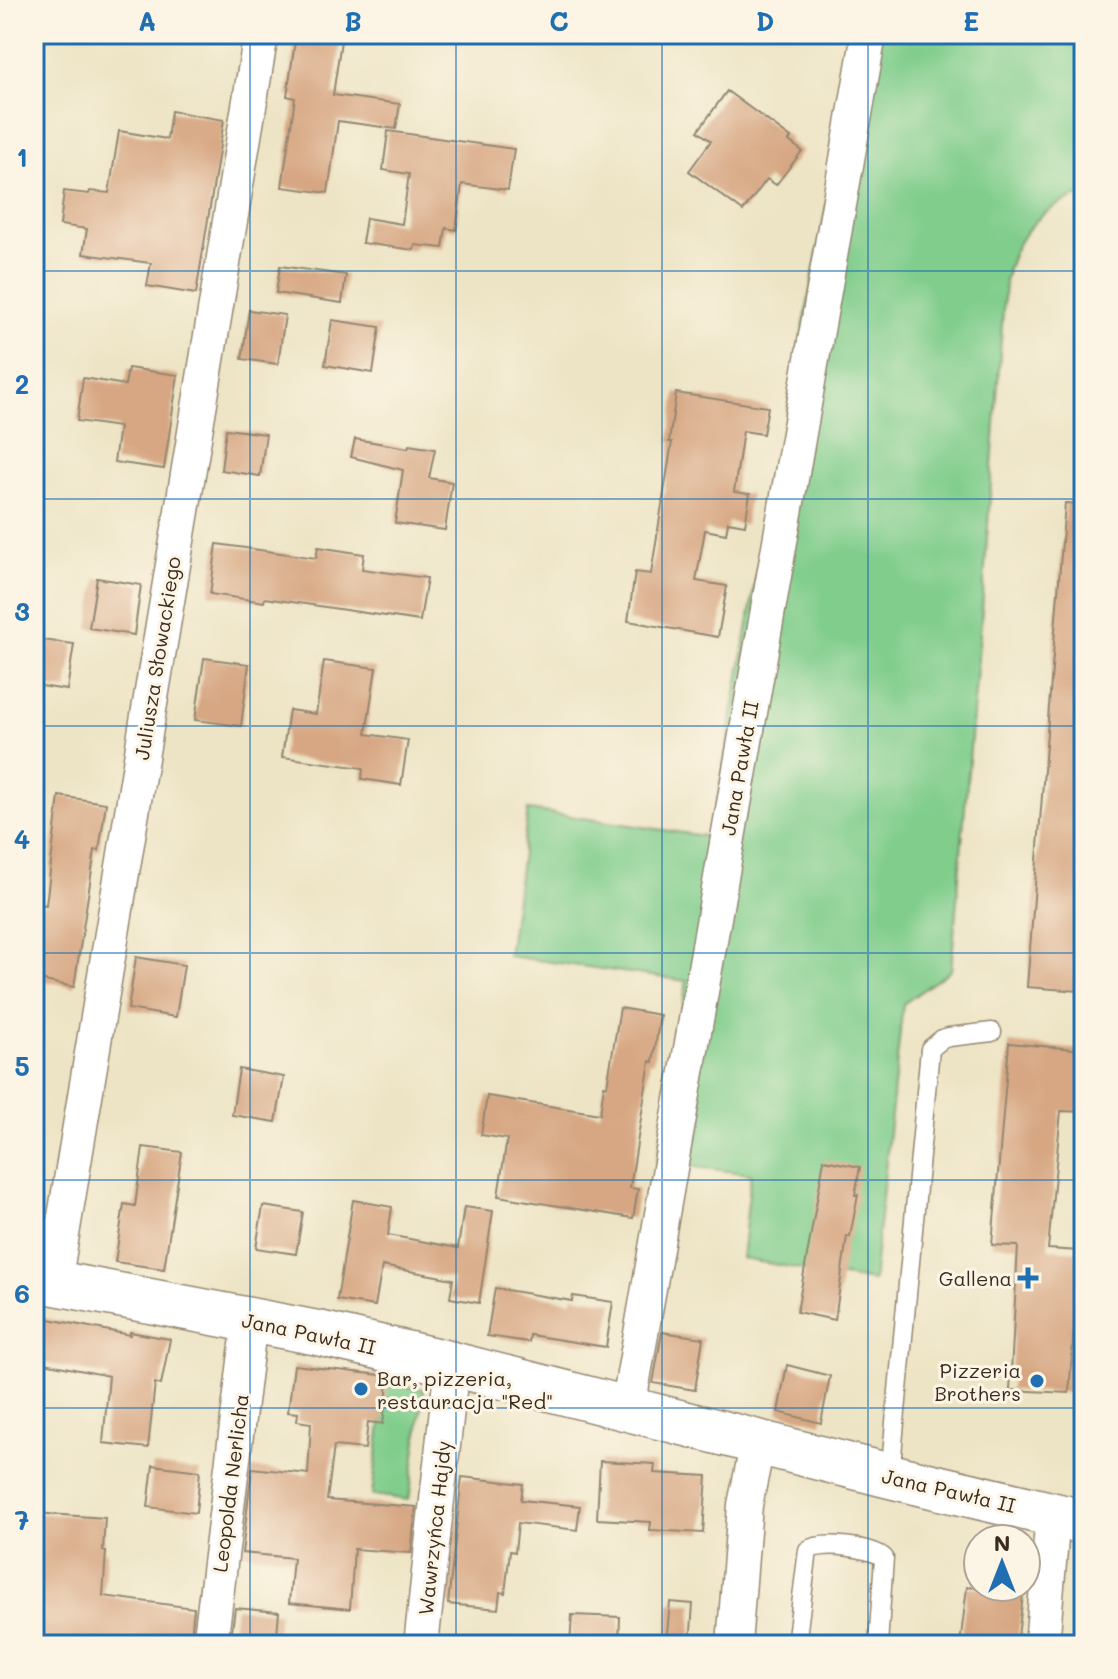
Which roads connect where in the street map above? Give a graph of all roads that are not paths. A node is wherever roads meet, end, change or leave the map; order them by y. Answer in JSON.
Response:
{"nodes":[{"id":1,"x":261,"y":34,"type":"edge"},
{"id":2,"x":869,"y":34,"type":"edge"},
{"id":3,"x":992,"y":1032,"type":"dead end"},
{"id":4,"x":44,"y":1281,"type":"edge"},
{"id":5,"x":250,"y":1321,"type":"junction"},
{"id":6,"x":452,"y":1364,"type":"junction"},
{"id":7,"x":628,"y":1408,"type":"junction"},
{"id":8,"x":758,"y":1442,"type":"junction"},
{"id":9,"x":890,"y":1476,"type":"junction"},
{"id":10,"x":1068,"y":1518,"type":"edge"},
{"id":11,"x":210,"y":1645,"type":"edge"},
{"id":12,"x":421,"y":1645,"type":"edge"},
{"id":13,"x":734,"y":1645,"type":"edge"},
{"id":14,"x":796,"y":1645,"type":"edge"},
{"id":15,"x":878,"y":1645,"type":"edge"},
{"id":16,"x":1042,"y":1645,"type":"edge"}],
"edges":[{"from":1,"to":4,"type":"street","name":"Juliusza Słowackiego"},
{"from":2,"to":7,"type":"street","name":"Jana Pawła II"},
{"from":3,"to":9,"type":"lane"},
{"from":4,"to":5,"type":"street","name":"Jana Pawła II"},
{"from":5,"to":6,"type":"street","name":"Jana Pawła II"},
{"from":5,"to":11,"type":"street","name":"Leopolda Nerlicha"},
{"from":6,"to":7,"type":"street","name":"Jana Pawła II"},
{"from":6,"to":12,"type":"street","name":"Wawrzyńca Hajdy"},
{"from":7,"to":8,"type":"street","name":"Jana Pawła II"},
{"from":8,"to":9,"type":"street","name":"Jana Pawła II"},
{"from":8,"to":13,"type":"street"},
{"from":9,"to":10,"type":"street","name":"Jana Pawła II"},
{"from":10,"to":16,"type":"street"},
{"from":14,"to":15,"type":"lane"}]}
